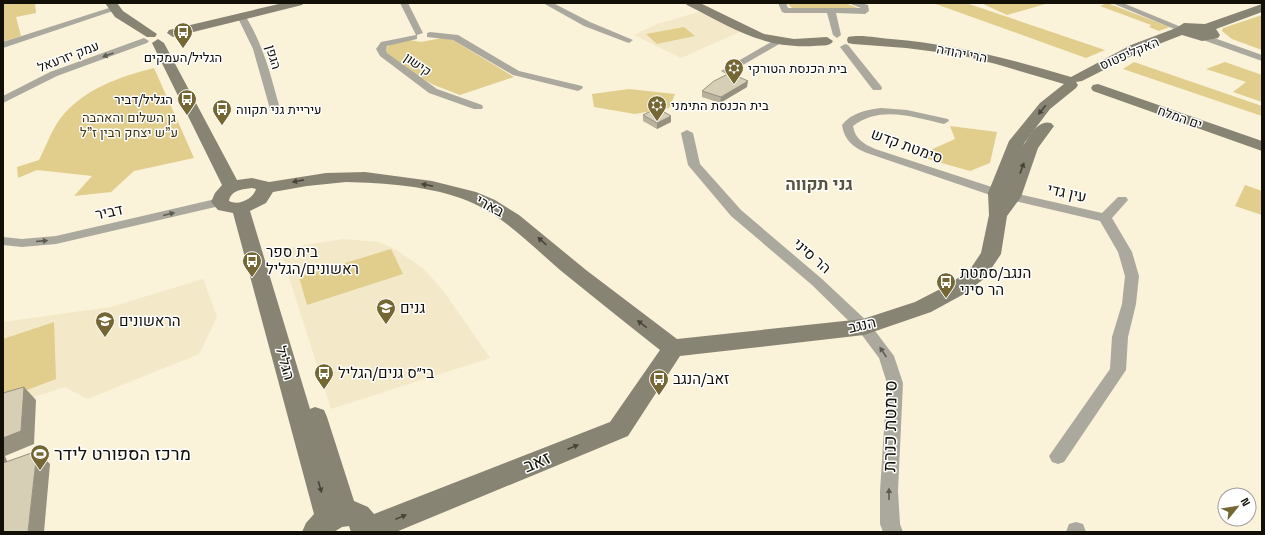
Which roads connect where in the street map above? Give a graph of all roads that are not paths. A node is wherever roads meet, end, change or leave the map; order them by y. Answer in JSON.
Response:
{"nodes":[{"id":1,"x":298,"y":3,"type":"edge"},
{"id":2,"x":404,"y":3,"type":"edge"},
{"id":3,"x":547,"y":3,"type":"edge"},
{"id":4,"x":691,"y":3,"type":"edge"},
{"id":5,"x":782,"y":3,"type":"edge"},
{"id":6,"x":852,"y":3,"type":"edge"},
{"id":7,"x":1116,"y":3,"type":"edge"},
{"id":8,"x":1125,"y":3,"type":"edge"},
{"id":9,"x":117,"y":5,"type":"edge"},
{"id":10,"x":1262,"y":8,"type":"edge"},
{"id":11,"x":831,"y":11,"type":"junction"},
{"id":12,"x":241,"y":16,"type":"junction"},
{"id":13,"x":1185,"y":28,"type":"junction"},
{"id":14,"x":1205,"y":34,"type":"junction"},
{"id":15,"x":416,"y":35,"type":"junction"},
{"id":16,"x":159,"y":37,"type":"junction"},
{"id":17,"x":832,"y":38,"type":"junction"},
{"id":18,"x":629,"y":40,"type":"dead end"},
{"id":19,"x":778,"y":41,"type":"junction"},
{"id":20,"x":849,"y":43,"type":"junction"},
{"id":21,"x":3,"y":45,"type":"edge"},
{"id":22,"x":1262,"y":54,"type":"edge"},
{"id":23,"x":1262,"y":58,"type":"edge"},
{"id":24,"x":726,"y":71,"type":"dead end"},
{"id":25,"x":1082,"y":84,"type":"junction"},
{"id":26,"x":578,"y":88,"type":"dead end"},
{"id":27,"x":877,"y":88,"type":"dead end"},
{"id":28,"x":3,"y":100,"type":"edge"},
{"id":29,"x":478,"y":107,"type":"dead end"},
{"id":30,"x":275,"y":109,"type":"dead end"},
{"id":31,"x":944,"y":121,"type":"dead end"},
{"id":32,"x":687,"y":133,"type":"dead end"},
{"id":33,"x":1262,"y":146,"type":"edge"},
{"id":34,"x":1004,"y":195,"type":"junction"},
{"id":35,"x":237,"y":197,"type":"junction"},
{"id":36,"x":1122,"y":200,"type":"dead end"},
{"id":37,"x":1105,"y":218,"type":"junction"},
{"id":38,"x":3,"y":241,"type":"edge"},
{"id":39,"x":864,"y":327,"type":"junction"},
{"id":40,"x":673,"y":348,"type":"junction"},
{"id":41,"x":1058,"y":456,"type":"dead end"},
{"id":42,"x":330,"y":521,"type":"edge"},
{"id":43,"x":365,"y":532,"type":"edge"},
{"id":44,"x":893,"y":532,"type":"edge"}],
"edges":[{"from":1,"to":12,"type":"street"},
{"from":2,"to":15,"type":"street"},
{"from":3,"to":18,"type":"street"},
{"from":4,"to":19,"type":"street"},
{"from":5,"to":11,"type":"street"},
{"from":6,"to":11,"type":"street"},
{"from":7,"to":13,"type":"street"},
{"from":8,"to":13,"type":"street"},
{"from":9,"to":16,"type":"street","name":"הגליל"},
{"from":9,"to":21,"type":"street"},
{"from":10,"to":14,"type":"street","name":"האקליפטוס"},
{"from":11,"to":17,"type":"street"},
{"from":12,"to":16,"type":"street"},
{"from":12,"to":30,"type":"street","name":"הגפן"},
{"from":13,"to":14,"type":"street"},
{"from":13,"to":25,"type":"street","name":"האקליפטוס"},
{"from":14,"to":22,"type":"street"},
{"from":14,"to":23,"type":"street"},
{"from":14,"to":25,"type":"street","name":"האקליפטוס"},
{"from":15,"to":26,"type":"street"},
{"from":15,"to":29,"type":"street","name":"קישון"},
{"from":16,"to":28,"type":"street","name":"עמק יזרעאל","one_way":true},
{"from":16,"to":35,"type":"street","name":"הגליל"},
{"from":17,"to":19,"type":"street"},
{"from":17,"to":20,"type":"street","name":"הרי יהודה"},
{"from":19,"to":24,"type":"street"},
{"from":20,"to":25,"type":"street","name":"הרי יהודה"},
{"from":20,"to":27,"type":"street"},
{"from":25,"to":33,"type":"street","name":"ים המלח"},
{"from":25,"to":34,"type":"street","name":"הנגב"},
{"from":31,"to":34,"type":"street","name":"סימטת קדש"},
{"from":32,"to":39,"type":"street","name":"הר סיני"},
{"from":34,"to":37,"type":"street","name":"עין גדי"},
{"from":34,"to":39,"type":"street","name":"הנגב"},
{"from":38,"to":35,"type":"street","name":"דביר","one_way":true},
{"from":40,"to":35,"type":"street","name":"בארי","one_way":true},
{"from":35,"to":42,"type":"street","name":"הגליל"},
{"from":36,"to":37,"type":"street"},
{"from":37,"to":41,"type":"street"},
{"from":39,"to":40,"type":"street","name":"הנגב"},
{"from":44,"to":39,"type":"street","name":"סימטת כנרת","one_way":true},
{"from":43,"to":40,"type":"street","name":"זאב","one_way":true},
{"from":42,"to":43,"type":"street"}]}
